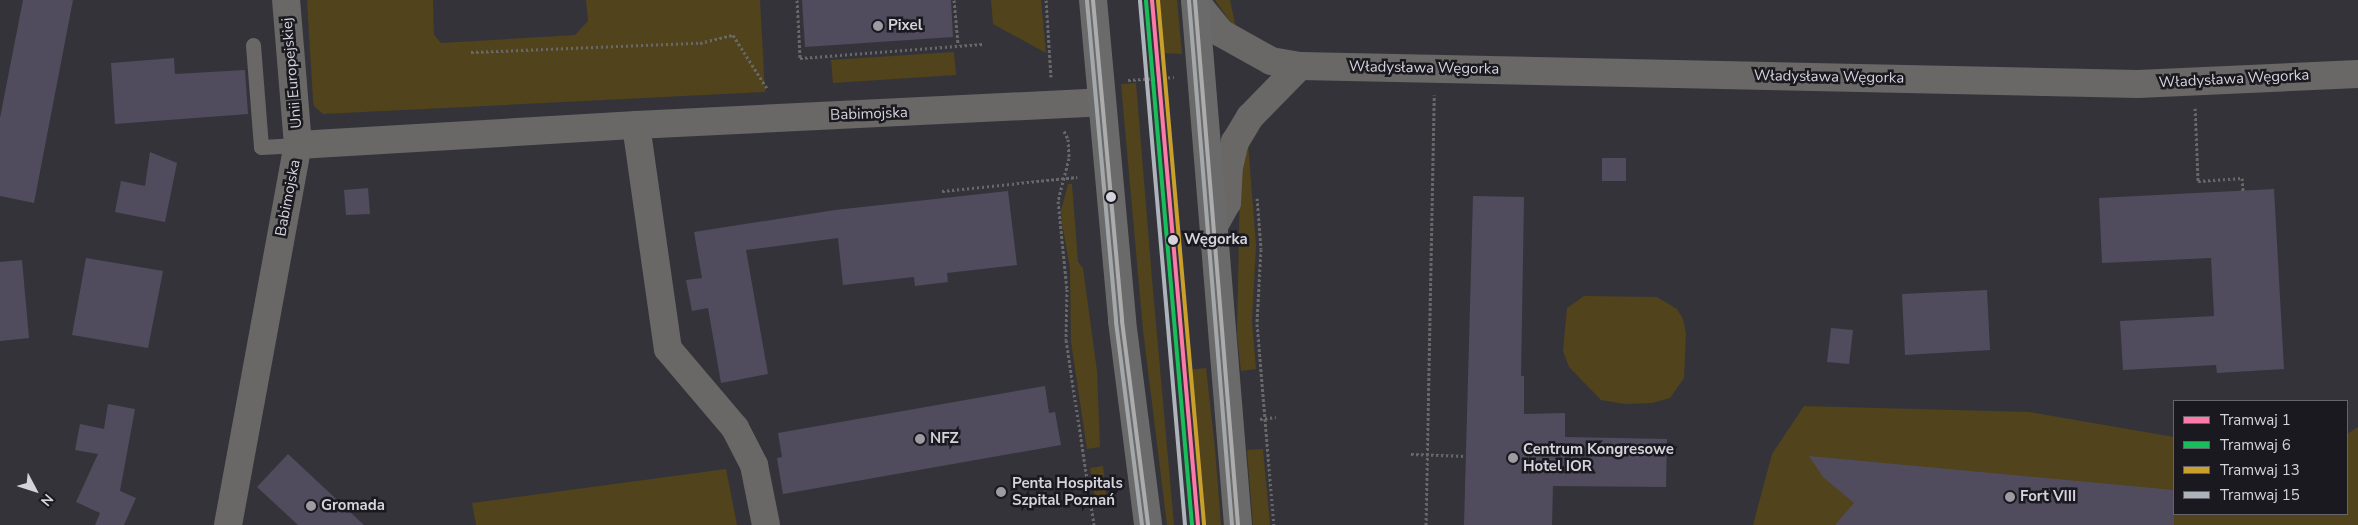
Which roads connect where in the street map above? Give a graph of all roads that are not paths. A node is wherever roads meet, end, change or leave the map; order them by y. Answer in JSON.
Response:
{"nodes":[{"id":1,"x":286,"y":0,"type":"edge"},
{"id":2,"x":1092,"y":0,"type":"edge"},
{"id":3,"x":1195,"y":0,"type":"edge"},
{"id":4,"x":253,"y":45,"type":"dead end"},
{"id":5,"x":1300,"y":66,"type":"junction"},
{"id":6,"x":2358,"y":74,"type":"edge"},
{"id":7,"x":1100,"y":92,"type":"junction"},
{"id":8,"x":636,"y":125,"type":"junction"},
{"id":9,"x":298,"y":146,"type":"junction"},
{"id":10,"x":1214,"y":226,"type":"junction"},
{"id":11,"x":228,"y":525,"type":"edge"},
{"id":12,"x":766,"y":525,"type":"edge"},
{"id":13,"x":1148,"y":525,"type":"edge"},
{"id":14,"x":1238,"y":525,"type":"edge"}],
"edges":[{"from":1,"to":9,"type":"street","name":"Unii Europejskiej"},
{"from":2,"to":7,"type":"street"},
{"from":3,"to":5,"type":"street","name":"Władysława Węgorka"},
{"from":3,"to":10,"type":"street"},
{"from":4,"to":9,"type":"lane"},
{"from":5,"to":6,"type":"street","name":"Władysława Węgorka"},
{"from":5,"to":10,"type":"street"},
{"from":7,"to":8,"type":"street","name":"Babimojska"},
{"from":7,"to":13,"type":"street"},
{"from":8,"to":9,"type":"street","name":"Babimojska"},
{"from":8,"to":12,"type":"street"},
{"from":9,"to":11,"type":"street","name":"Babimojska"},
{"from":10,"to":14,"type":"street"}]}
